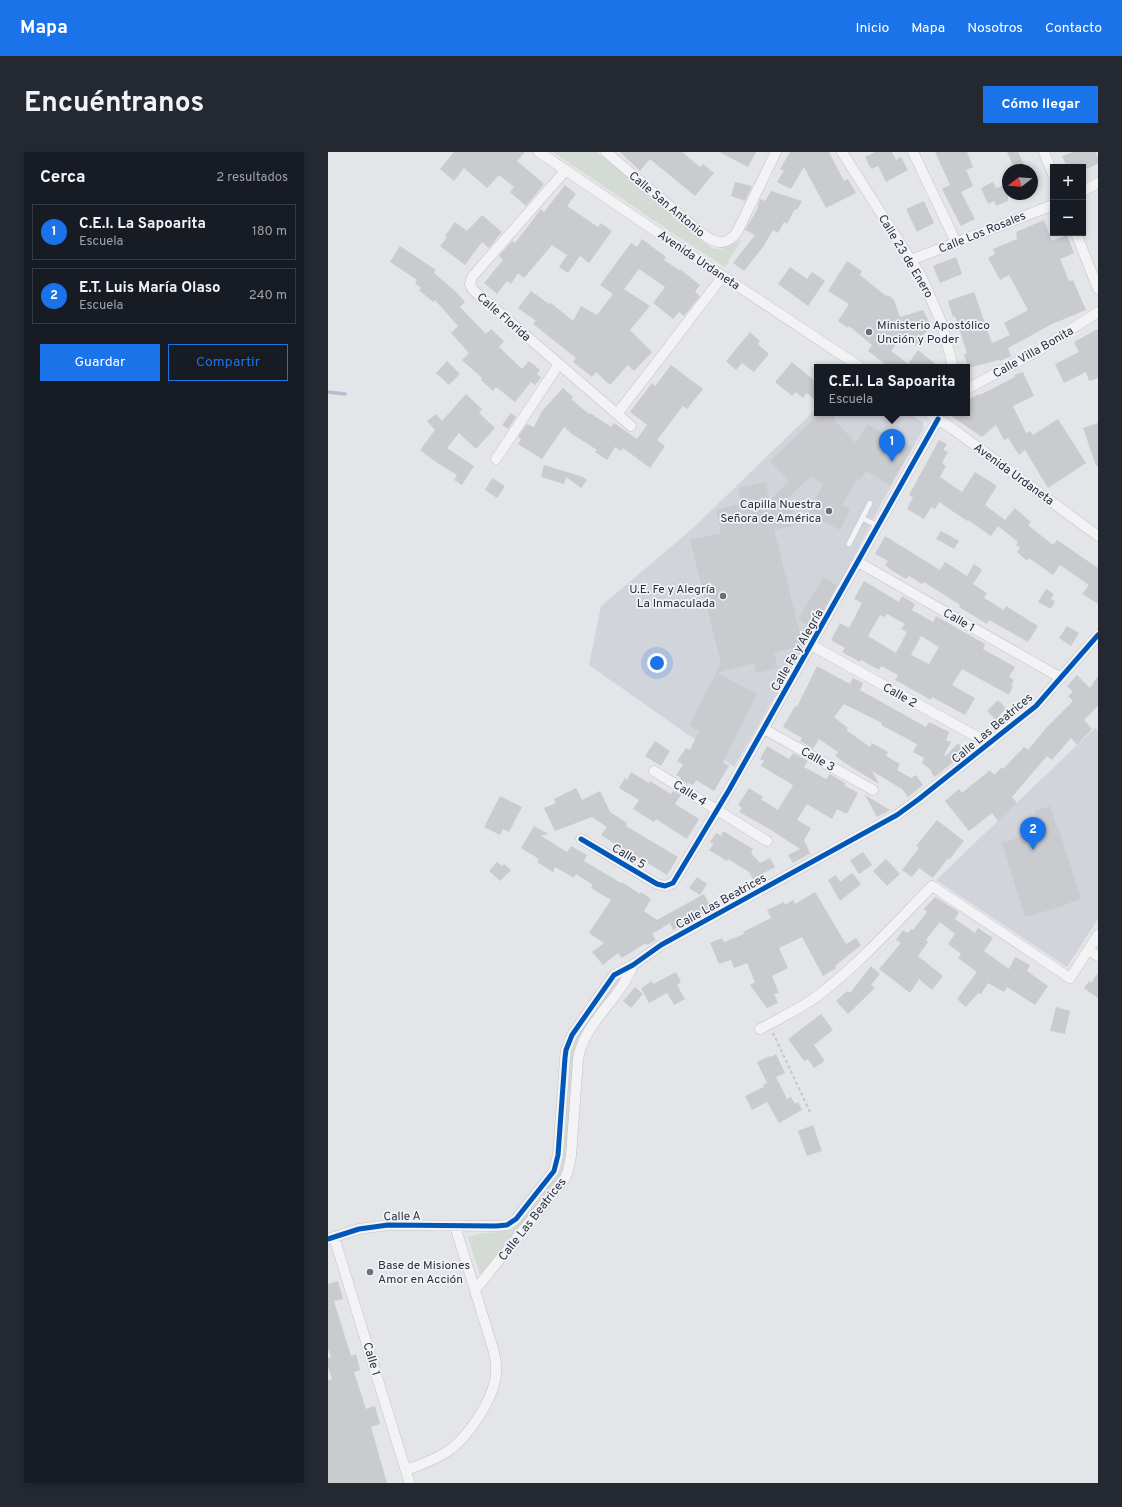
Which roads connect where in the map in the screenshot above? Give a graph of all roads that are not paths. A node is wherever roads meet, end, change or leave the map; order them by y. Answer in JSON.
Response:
{"nodes":[{"id":1,"x":539,"y":152,"type":"edge"},
{"id":2,"x":606,"y":152,"type":"edge"},
{"id":3,"x":776,"y":152,"type":"edge"},
{"id":4,"x":842,"y":152,"type":"edge"},
{"id":5,"x":913,"y":152,"type":"edge"},
{"id":6,"x":1044,"y":152,"type":"edge"},
{"id":7,"x":1050,"y":167,"type":"edge"},
{"id":8,"x":566,"y":170,"type":"junction"},
{"id":9,"x":1098,"y":183,"type":"edge"},
{"id":10,"x":1086,"y":189,"type":"edge"},
{"id":11,"x":1050,"y":206,"type":"edge"},
{"id":12,"x":1077,"y":236,"type":"edge"},
{"id":13,"x":956,"y":242,"type":"junction"},
{"id":14,"x":911,"y":260,"type":"junction"},
{"id":15,"x":723,"y":276,"type":"junction"},
{"id":16,"x":1098,"y":289,"type":"edge"},
{"id":17,"x":1098,"y":312,"type":"edge"},
{"id":18,"x":559,"y":364,"type":"junction"},
{"id":19,"x":855,"y":364,"type":"edge"},
{"id":20,"x":953,"y":364,"type":"edge"},
{"id":21,"x":970,"y":387,"type":"edge"},
{"id":22,"x":617,"y":414,"type":"junction"},
{"id":23,"x":934,"y":416,"type":"edge"},
{"id":24,"x":938,"y":419,"type":"junction"},
{"id":25,"x":631,"y":426,"type":"dead end"},
{"id":26,"x":496,"y":459,"type":"dead end"},
{"id":27,"x":870,"y":503,"type":"dead end"},
{"id":28,"x":862,"y":518,"type":"junction"},
{"id":29,"x":878,"y":526,"type":"junction"},
{"id":30,"x":1098,"y":536,"type":"edge"},
{"id":31,"x":849,"y":544,"type":"dead end"},
{"id":32,"x":858,"y":562,"type":"junction"},
{"id":33,"x":1098,"y":635,"type":"edge"},
{"id":34,"x":811,"y":646,"type":"junction"},
{"id":35,"x":1061,"y":678,"type":"junction"},
{"id":36,"x":764,"y":729,"type":"junction"},
{"id":37,"x":990,"y":744,"type":"junction"},
{"id":38,"x":654,"y":771,"type":"dead end"},
{"id":39,"x":873,"y":790,"type":"dead end"},
{"id":40,"x":717,"y":810,"type":"junction"},
{"id":41,"x":581,"y":839,"type":"dead end"},
{"id":42,"x":767,"y":841,"type":"dead end"},
{"id":43,"x":668,"y":886,"type":"joint"},
{"id":44,"x":1098,"y":935,"type":"edge"},
{"id":45,"x":1088,"y":950,"type":"junction"},
{"id":46,"x":1098,"y":956,"type":"edge"},
{"id":47,"x":633,"y":965,"type":"junction"},
{"id":48,"x":760,"y":1029,"type":"dead end"},
{"id":49,"x":455,"y":1226,"type":"junction"},
{"id":50,"x":331,"y":1238,"type":"edge"},
{"id":51,"x":475,"y":1290,"type":"junction"},
{"id":52,"x":406,"y":1470,"type":"junction"},
{"id":53,"x":409,"y":1481,"type":"dead end"}],
"edges":[{"from":1,"to":8,"type":"street","name":"Avenida Urdaneta"},
{"from":2,"to":3,"type":"street","name":"Calle San Antonio"},
{"from":4,"to":14,"type":"street","name":"Calle 23 de Enero"},
{"from":5,"to":13,"type":"street"},
{"from":6,"to":7,"type":"street"},
{"from":8,"to":15,"type":"street","name":"Avenida Urdaneta"},
{"from":8,"to":18,"type":"street","name":"Calle Florida"},
{"from":9,"to":10,"type":"street"},
{"from":11,"to":13,"type":"street","name":"Calle Los Rosales"},
{"from":12,"to":16,"type":"street"},
{"from":13,"to":14,"type":"street","name":"Calle Los Rosales"},
{"from":14,"to":20,"type":"street","name":"Calle 23 de Enero"},
{"from":15,"to":19,"type":"street","name":"Avenida Urdaneta"},
{"from":15,"to":22,"type":"street"},
{"from":17,"to":21,"type":"street","name":"Calle Villa Bonita"},
{"from":18,"to":22,"type":"street","name":"Calle Florida"},
{"from":18,"to":26,"type":"street"},
{"from":22,"to":25,"type":"street","name":"Calle Florida"},
{"from":23,"to":24,"type":"street","name":"Avenida Urdaneta"},
{"from":24,"to":29,"type":"street","name":"Calle Fe y Alegría"},
{"from":24,"to":30,"type":"street","name":"Avenida Urdaneta"},
{"from":27,"to":28,"type":"lane"},
{"from":28,"to":29,"type":"lane"},
{"from":28,"to":31,"type":"lane"},
{"from":29,"to":32,"type":"street","name":"Calle Fe y Alegría"},
{"from":32,"to":34,"type":"street","name":"Calle Fe y Alegría"},
{"from":32,"to":35,"type":"street","name":"Calle 1"},
{"from":33,"to":35,"type":"street","name":"Calle Las Beatrices"},
{"from":34,"to":36,"type":"street","name":"Calle Fe y Alegría"},
{"from":34,"to":37,"type":"street","name":"Calle 2"},
{"from":35,"to":37,"type":"street","name":"Calle Las Beatrices"},
{"from":36,"to":39,"type":"street","name":"Calle 3"},
{"from":36,"to":40,"type":"street","name":"Calle Fe y Alegría"},
{"from":37,"to":47,"type":"street","name":"Calle Las Beatrices"},
{"from":38,"to":40,"type":"street","name":"Calle 4"},
{"from":40,"to":42,"type":"street","name":"Calle 4"},
{"from":40,"to":43,"type":"street","name":"Calle Fe y Alegría"},
{"from":41,"to":43,"type":"street","name":"Calle 5"},
{"from":44,"to":45,"type":"street"},
{"from":45,"to":46,"type":"street"},
{"from":45,"to":48,"type":"street"},
{"from":47,"to":49,"type":"street","name":"Calle Las Beatrices"},
{"from":47,"to":51,"type":"street","name":"Calle Las Beatrices"},
{"from":49,"to":50,"type":"street","name":"Calle A"},
{"from":49,"to":51,"type":"street"},
{"from":50,"to":52,"type":"street","name":"Calle 1"},
{"from":51,"to":52,"type":"street"},
{"from":52,"to":53,"type":"street","name":"Calle 1"}]}
